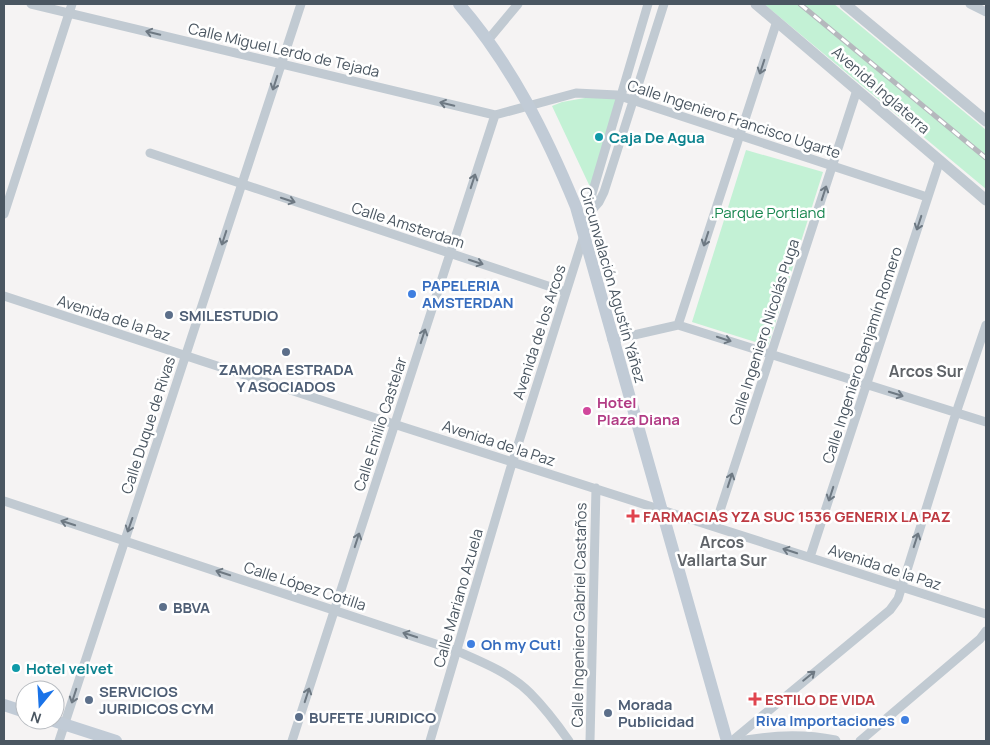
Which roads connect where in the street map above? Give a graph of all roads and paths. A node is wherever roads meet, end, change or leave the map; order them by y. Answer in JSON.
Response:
{"nodes":[{"id":1,"x":31,"y":4,"type":"edge"},
{"id":2,"x":301,"y":4,"type":"edge"},
{"id":3,"x":459,"y":4,"type":"edge"},
{"id":4,"x":518,"y":4,"type":"edge"},
{"id":5,"x":648,"y":4,"type":"edge"},
{"id":6,"x":664,"y":4,"type":"edge"},
{"id":7,"x":756,"y":4,"type":"edge"},
{"id":8,"x":845,"y":4,"type":"edge"},
{"id":9,"x":970,"y":4,"type":"edge"},
{"id":10,"x":70,"y":8,"type":"edge"},
{"id":11,"x":986,"y":12,"type":"edge"},
{"id":12,"x":777,"y":21,"type":"junction"},
{"id":13,"x":488,"y":40,"type":"junction"},
{"id":14,"x":282,"y":64,"type":"junction"},
{"id":15,"x":857,"y":90,"type":"junction"},
{"id":16,"x":620,"y":96,"type":"junction"},
{"id":17,"x":634,"y":100,"type":"junction"},
{"id":18,"x":530,"y":106,"type":"junction"},
{"id":19,"x":495,"y":115,"type":"junction"},
{"id":20,"x":986,"y":121,"type":"edge"},
{"id":21,"x":740,"y":135,"type":"junction"},
{"id":22,"x":150,"y":153,"type":"dead end"},
{"id":23,"x":940,"y":160,"type":"junction"},
{"id":24,"x":833,"y":166,"type":"junction"},
{"id":25,"x":242,"y":184,"type":"junction"},
{"id":26,"x":928,"y":197,"type":"junction"},
{"id":27,"x":986,"y":200,"type":"edge"},
{"id":28,"x":592,"y":210,"type":"junction"},
{"id":29,"x":4,"y":214,"type":"edge"},
{"id":30,"x":584,"y":235,"type":"junction"},
{"id":31,"x":450,"y":254,"type":"junction"},
{"id":32,"x":566,"y":292,"type":"junction"},
{"id":33,"x":4,"y":296,"type":"edge"},
{"id":34,"x":678,"y":325,"type":"junction"},
{"id":35,"x":986,"y":326,"type":"edge"},
{"id":36,"x":612,"y":340,"type":"junction"},
{"id":37,"x":772,"y":354,"type":"junction"},
{"id":38,"x":186,"y":356,"type":"junction"},
{"id":39,"x":866,"y":384,"type":"junction"},
{"id":40,"x":956,"y":413,"type":"junction"},
{"id":41,"x":986,"y":422,"type":"edge"},
{"id":42,"x":394,"y":424,"type":"junction"},
{"id":43,"x":512,"y":462,"type":"junction"},
{"id":44,"x":596,"y":488,"type":"junction"},
{"id":45,"x":4,"y":501,"type":"edge"},
{"id":46,"x":660,"y":509,"type":"junction"},
{"id":47,"x":715,"y":526,"type":"junction"},
{"id":48,"x":125,"y":541,"type":"junction"},
{"id":49,"x":810,"y":557,"type":"junction"},
{"id":50,"x":901,"y":587,"type":"junction"},
{"id":51,"x":334,"y":610,"type":"junction"},
{"id":52,"x":986,"y":614,"type":"edge"},
{"id":53,"x":986,"y":631,"type":"edge"},
{"id":54,"x":457,"y":651,"type":"junction"},
{"id":55,"x":65,"y":724,"type":"joint"},
{"id":56,"x":116,"y":741,"type":"edge"},
{"id":57,"x":292,"y":741,"type":"edge"},
{"id":58,"x":430,"y":741,"type":"edge"},
{"id":59,"x":569,"y":741,"type":"edge"},
{"id":60,"x":590,"y":741,"type":"edge"},
{"id":61,"x":727,"y":741,"type":"edge"},
{"id":62,"x":732,"y":741,"type":"edge"},
{"id":63,"x":746,"y":741,"type":"edge"},
{"id":64,"x":835,"y":741,"type":"edge"},
{"id":65,"x":860,"y":741,"type":"edge"}],
"edges":[{"from":1,"to":10,"type":"street","name":"Calle Miguel Lerdo de Tejada"},
{"from":2,"to":14,"type":"street","name":"Calle Duque de Rivas"},
{"from":3,"to":13,"type":"main road","name":"Circunvalación Agustín Yáñez"},
{"from":4,"to":13,"type":"street"},
{"from":5,"to":16,"type":"street","name":"Avenida de los Arcos"},
{"from":6,"to":17,"type":"street","name":"Avenida de los Arcos"},
{"from":7,"to":12,"type":"street","name":"Avenida Inglaterra"},
{"from":8,"to":20,"type":"street"},
{"from":9,"to":11,"type":"street"},
{"from":14,"to":10,"type":"street","name":"Calle Miguel Lerdo de Tejada","one_way":true},
{"from":10,"to":29,"type":"street"},
{"from":12,"to":15,"type":"street","name":"Avenida Inglaterra"},
{"from":12,"to":21,"type":"street","one_way":true},
{"from":13,"to":18,"type":"main road","name":"Circunvalación Agustín Yáñez"},
{"from":19,"to":14,"type":"street","name":"Calle Miguel Lerdo de Tejada","one_way":true},
{"from":14,"to":25,"type":"street","name":"Calle Duque de Rivas","one_way":true},
{"from":15,"to":23,"type":"street","name":"Avenida Inglaterra"},
{"from":15,"to":24,"type":"street","name":"Calle Ingeniero Nicolás Puga"},
{"from":16,"to":17,"type":"street","name":"Calle Ingeniero Francisco Ugarte"},
{"from":16,"to":18,"type":"street","name":"Calle Ingeniero Francisco Ugarte"},
{"from":16,"to":28,"type":"street","name":"Avenida de los Arcos"},
{"from":17,"to":21,"type":"street","name":"Calle Ingeniero Francisco Ugarte"},
{"from":17,"to":28,"type":"street","name":"Avenida de los Arcos"},
{"from":18,"to":19,"type":"street","name":"Calle Miguel Lerdo de Tejada"},
{"from":18,"to":30,"type":"main road","name":"Circunvalación Agustín Yáñez"},
{"from":31,"to":19,"type":"street","name":"Calle Emilio Castelar","one_way":true},
{"from":21,"to":24,"type":"street","name":"Calle Ingeniero Francisco Ugarte"},
{"from":21,"to":34,"type":"street","one_way":true},
{"from":22,"to":25,"type":"street","name":"Calle Amsterdam"},
{"from":23,"to":26,"type":"street","name":"Calle Ingeniero Benjamín Romero"},
{"from":23,"to":27,"type":"street","name":"Avenida Inglaterra"},
{"from":24,"to":26,"type":"street","name":"Calle Ingeniero Francisco Ugarte"},
{"from":37,"to":24,"type":"street","name":"Calle Ingeniero Nicolás Puga","one_way":true},
{"from":25,"to":31,"type":"street","name":"Calle Amsterdam","one_way":true},
{"from":25,"to":38,"type":"street","name":"Calle Duque de Rivas","one_way":true},
{"from":26,"to":39,"type":"street","name":"Calle Ingeniero Benjamín Romero","one_way":true},
{"from":28,"to":30,"type":"street","name":"Avenida de los Arcos"},
{"from":30,"to":32,"type":"street","name":"Avenida de los Arcos"},
{"from":30,"to":36,"type":"main road","name":"Circunvalación Agustín Yáñez"},
{"from":31,"to":32,"type":"street","name":"Calle Amsterdam","one_way":true},
{"from":42,"to":31,"type":"street","name":"Calle Emilio Castelar","one_way":true},
{"from":32,"to":43,"type":"street","name":"Avenida de los Arcos"},
{"from":33,"to":38,"type":"street","name":"Avenida de la Paz"},
{"from":34,"to":36,"type":"street"},
{"from":34,"to":37,"type":"street","one_way":true},
{"from":35,"to":40,"type":"street"},
{"from":36,"to":46,"type":"main road","name":"Circunvalación Agustín Yáñez"},
{"from":37,"to":39,"type":"street"},
{"from":47,"to":37,"type":"street","name":"Calle Ingeniero Nicolás Puga","one_way":true},
{"from":38,"to":42,"type":"street","name":"Avenida de la Paz"},
{"from":38,"to":48,"type":"street","name":"Calle Duque de Rivas","one_way":true},
{"from":39,"to":40,"type":"street","one_way":true},
{"from":39,"to":49,"type":"street","name":"Calle Ingeniero Benjamín Romero","one_way":true},
{"from":40,"to":41,"type":"street"},
{"from":50,"to":40,"type":"street","one_way":true},
{"from":42,"to":43,"type":"street","name":"Avenida de la Paz"},
{"from":51,"to":42,"type":"street","name":"Calle Emilio Castelar","one_way":true},
{"from":43,"to":44,"type":"street","name":"Avenida de la Paz"},
{"from":43,"to":54,"type":"street","name":"Calle Mariano Azuela"},
{"from":44,"to":46,"type":"street","name":"Avenida de la Paz"},
{"from":44,"to":60,"type":"street","name":"Calle Ingeniero Gabriel Castaños"},
{"from":48,"to":45,"type":"street","name":"Calle López Cotilla","one_way":true},
{"from":46,"to":47,"type":"street","name":"Avenida de la Paz"},
{"from":46,"to":61,"type":"main road","name":"Circunvalación Agustín Yáñez"},
{"from":49,"to":47,"type":"street","name":"Avenida de la Paz","one_way":true},
{"from":51,"to":48,"type":"street","name":"Calle López Cotilla","one_way":true},
{"from":48,"to":55,"type":"street","name":"Calle Duque de Rivas","one_way":true},
{"from":49,"to":50,"type":"street","name":"Avenida de la Paz"},
{"from":50,"to":52,"type":"street","name":"Avenida de la Paz"},
{"from":62,"to":50,"type":"street","one_way":true},
{"from":54,"to":51,"type":"street","name":"Calle López Cotilla","one_way":true},
{"from":57,"to":51,"type":"street","name":"Calle Emilio Castelar","one_way":true},
{"from":53,"to":65,"type":"street"},
{"from":54,"to":58,"type":"street","name":"Calle Mariano Azuela"},
{"from":54,"to":59,"type":"street","name":"Calle López Cotilla"},
{"from":55,"to":56,"type":"main road"},
{"from":63,"to":64,"type":"street"}]}
